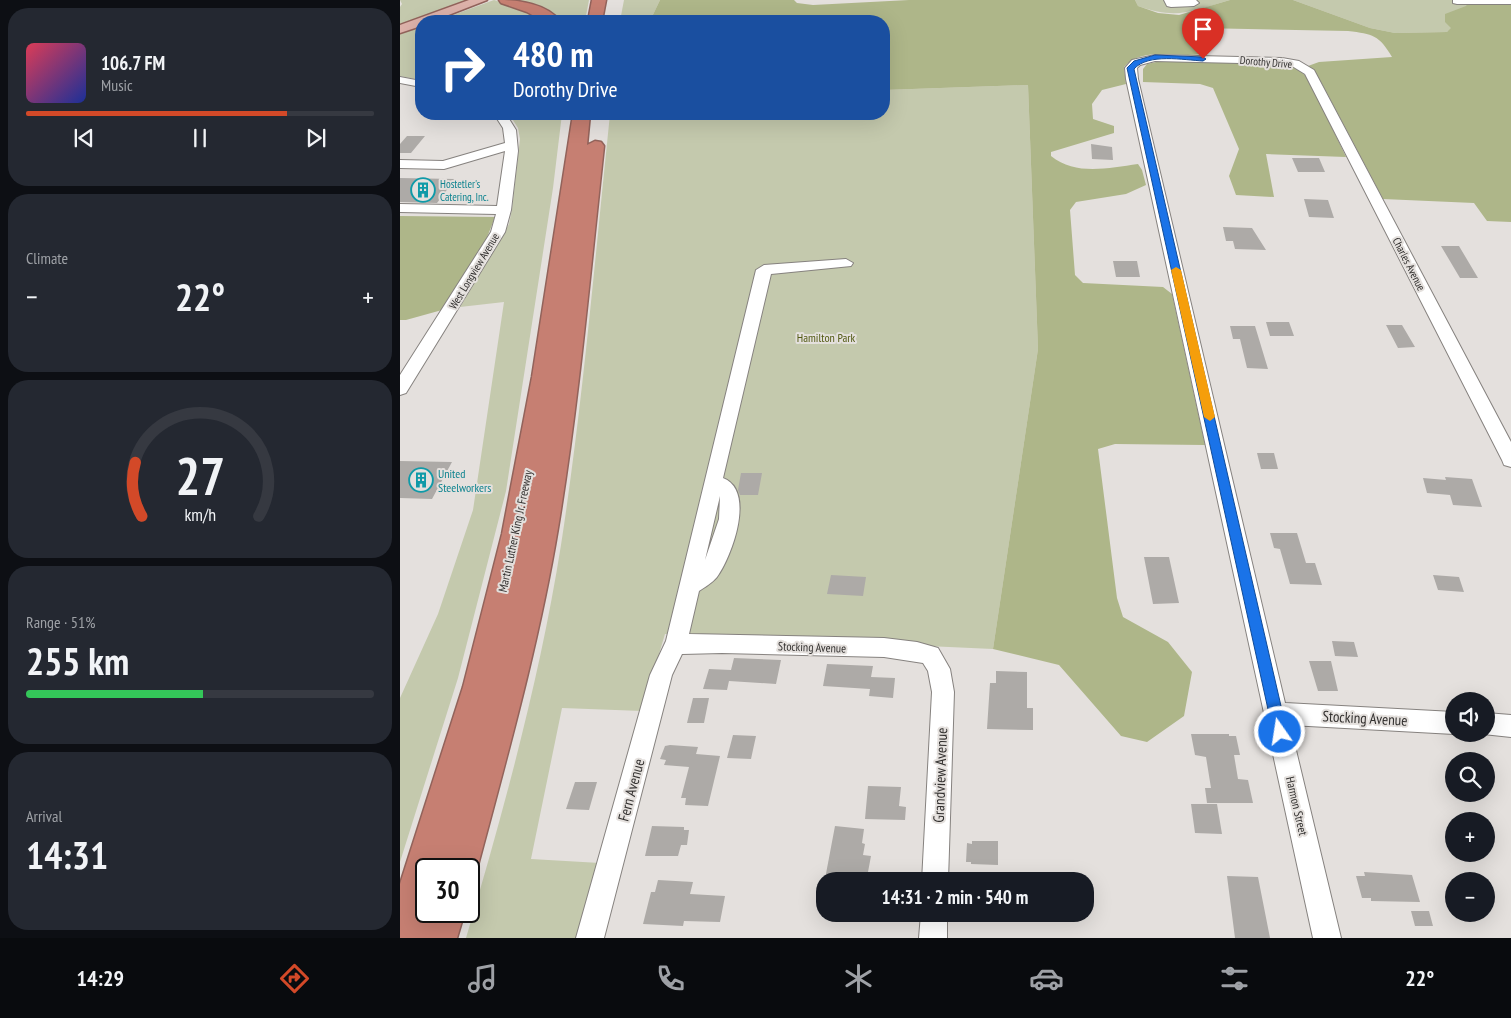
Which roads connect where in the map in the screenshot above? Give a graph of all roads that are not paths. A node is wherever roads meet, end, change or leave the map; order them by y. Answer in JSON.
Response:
{"nodes":[{"id":1,"x":481,"y":0,"type":"edge"},
{"id":2,"x":506,"y":0,"type":"edge"},
{"id":3,"x":599,"y":0,"type":"edge"},
{"id":4,"x":612,"y":0,"type":"edge"},
{"id":5,"x":1171,"y":0,"type":"edge"},
{"id":6,"x":1189,"y":0,"type":"edge"},
{"id":7,"x":1457,"y":1,"type":"dead end"},
{"id":8,"x":1511,"y":1,"type":"edge"},
{"id":9,"x":439,"y":15,"type":"edge"},
{"id":10,"x":542,"y":15,"type":"edge"},
{"id":11,"x":596,"y":15,"type":"edge"},
{"id":12,"x":611,"y":15,"type":"edge"},
{"id":13,"x":415,"y":24,"type":"edge"},
{"id":14,"x":400,"y":29,"type":"edge"},
{"id":15,"x":1136,"y":62,"type":"joint"},
{"id":16,"x":1305,"y":69,"type":"joint"},
{"id":17,"x":400,"y":80,"type":"edge"},
{"id":18,"x":415,"y":83,"type":"edge"},
{"id":19,"x":504,"y":120,"type":"edge"},
{"id":20,"x":569,"y":120,"type":"edge"},
{"id":21,"x":581,"y":120,"type":"edge"},
{"id":22,"x":598,"y":120,"type":"edge"},
{"id":23,"x":511,"y":145,"type":"junction"},
{"id":24,"x":400,"y":164,"type":"edge"},
{"id":25,"x":400,"y":208,"type":"edge"},
{"id":26,"x":504,"y":210,"type":"junction"},
{"id":27,"x":846,"y":262,"type":"dead end"},
{"id":28,"x":548,"y":344,"type":"junction"},
{"id":29,"x":408,"y":363,"type":"edge"},
{"id":30,"x":400,"y":389,"type":"edge"},
{"id":31,"x":1511,"y":460,"type":"edge"},
{"id":32,"x":676,"y":645,"type":"junction"},
{"id":33,"x":939,"y":669,"type":"joint"},
{"id":34,"x":1276,"y":713,"type":"junction"},
{"id":35,"x":1445,"y":722,"type":"edge"},
{"id":36,"x":1495,"y":725,"type":"edge"},
{"id":37,"x":1511,"y":726,"type":"edge"},
{"id":38,"x":462,"y":858,"type":"edge"},
{"id":39,"x":936,"y":872,"type":"edge"},
{"id":40,"x":934,"y":922,"type":"edge"},
{"id":41,"x":442,"y":923,"type":"edge"},
{"id":42,"x":400,"y":938,"type":"edge"},
{"id":43,"x":438,"y":938,"type":"edge"},
{"id":44,"x":590,"y":938,"type":"edge"},
{"id":45,"x":933,"y":938,"type":"edge"},
{"id":46,"x":1327,"y":938,"type":"edge"}],
"edges":[{"from":1,"to":9,"type":"main road"},
{"from":2,"to":10,"type":"highway"},
{"from":3,"to":11,"type":"highway"},
{"from":4,"to":12,"type":"highway"},
{"from":5,"to":6,"type":"street"},
{"from":7,"to":8,"type":"street"},
{"from":13,"to":14,"type":"main road"},
{"from":15,"to":16,"type":"street","name":"Dorothy Drive"},
{"from":15,"to":34,"type":"street","name":"Harmon Street"},
{"from":16,"to":31,"type":"street","name":"Charles Avenue"},
{"from":17,"to":18,"type":"street"},
{"from":19,"to":23,"type":"street","name":"West Longview Avenue"},
{"from":20,"to":28,"type":"highway"},
{"from":21,"to":28,"type":"highway","name":"Martin Luther King Jr. Freeway"},
{"from":22,"to":38,"type":"highway"},
{"from":23,"to":24,"type":"street"},
{"from":23,"to":26,"type":"street","name":"West Longview Avenue"},
{"from":25,"to":26,"type":"street"},
{"from":26,"to":29,"type":"street","name":"West Longview Avenue"},
{"from":27,"to":32,"type":"street","name":"Fern Avenue"},
{"from":28,"to":42,"type":"highway","name":"Martin Luther King Jr. Freeway"},
{"from":29,"to":30,"type":"street","name":"West Longview Avenue"},
{"from":32,"to":33,"type":"street","name":"Stocking Avenue"},
{"from":32,"to":44,"type":"street","name":"Fern Avenue"},
{"from":33,"to":39,"type":"street","name":"Grandview Avenue"},
{"from":34,"to":35,"type":"street","name":"Stocking Avenue"},
{"from":34,"to":46,"type":"street","name":"Harmon Street"},
{"from":36,"to":37,"type":"street"},
{"from":40,"to":45,"type":"street"},
{"from":41,"to":43,"type":"highway"}]}
